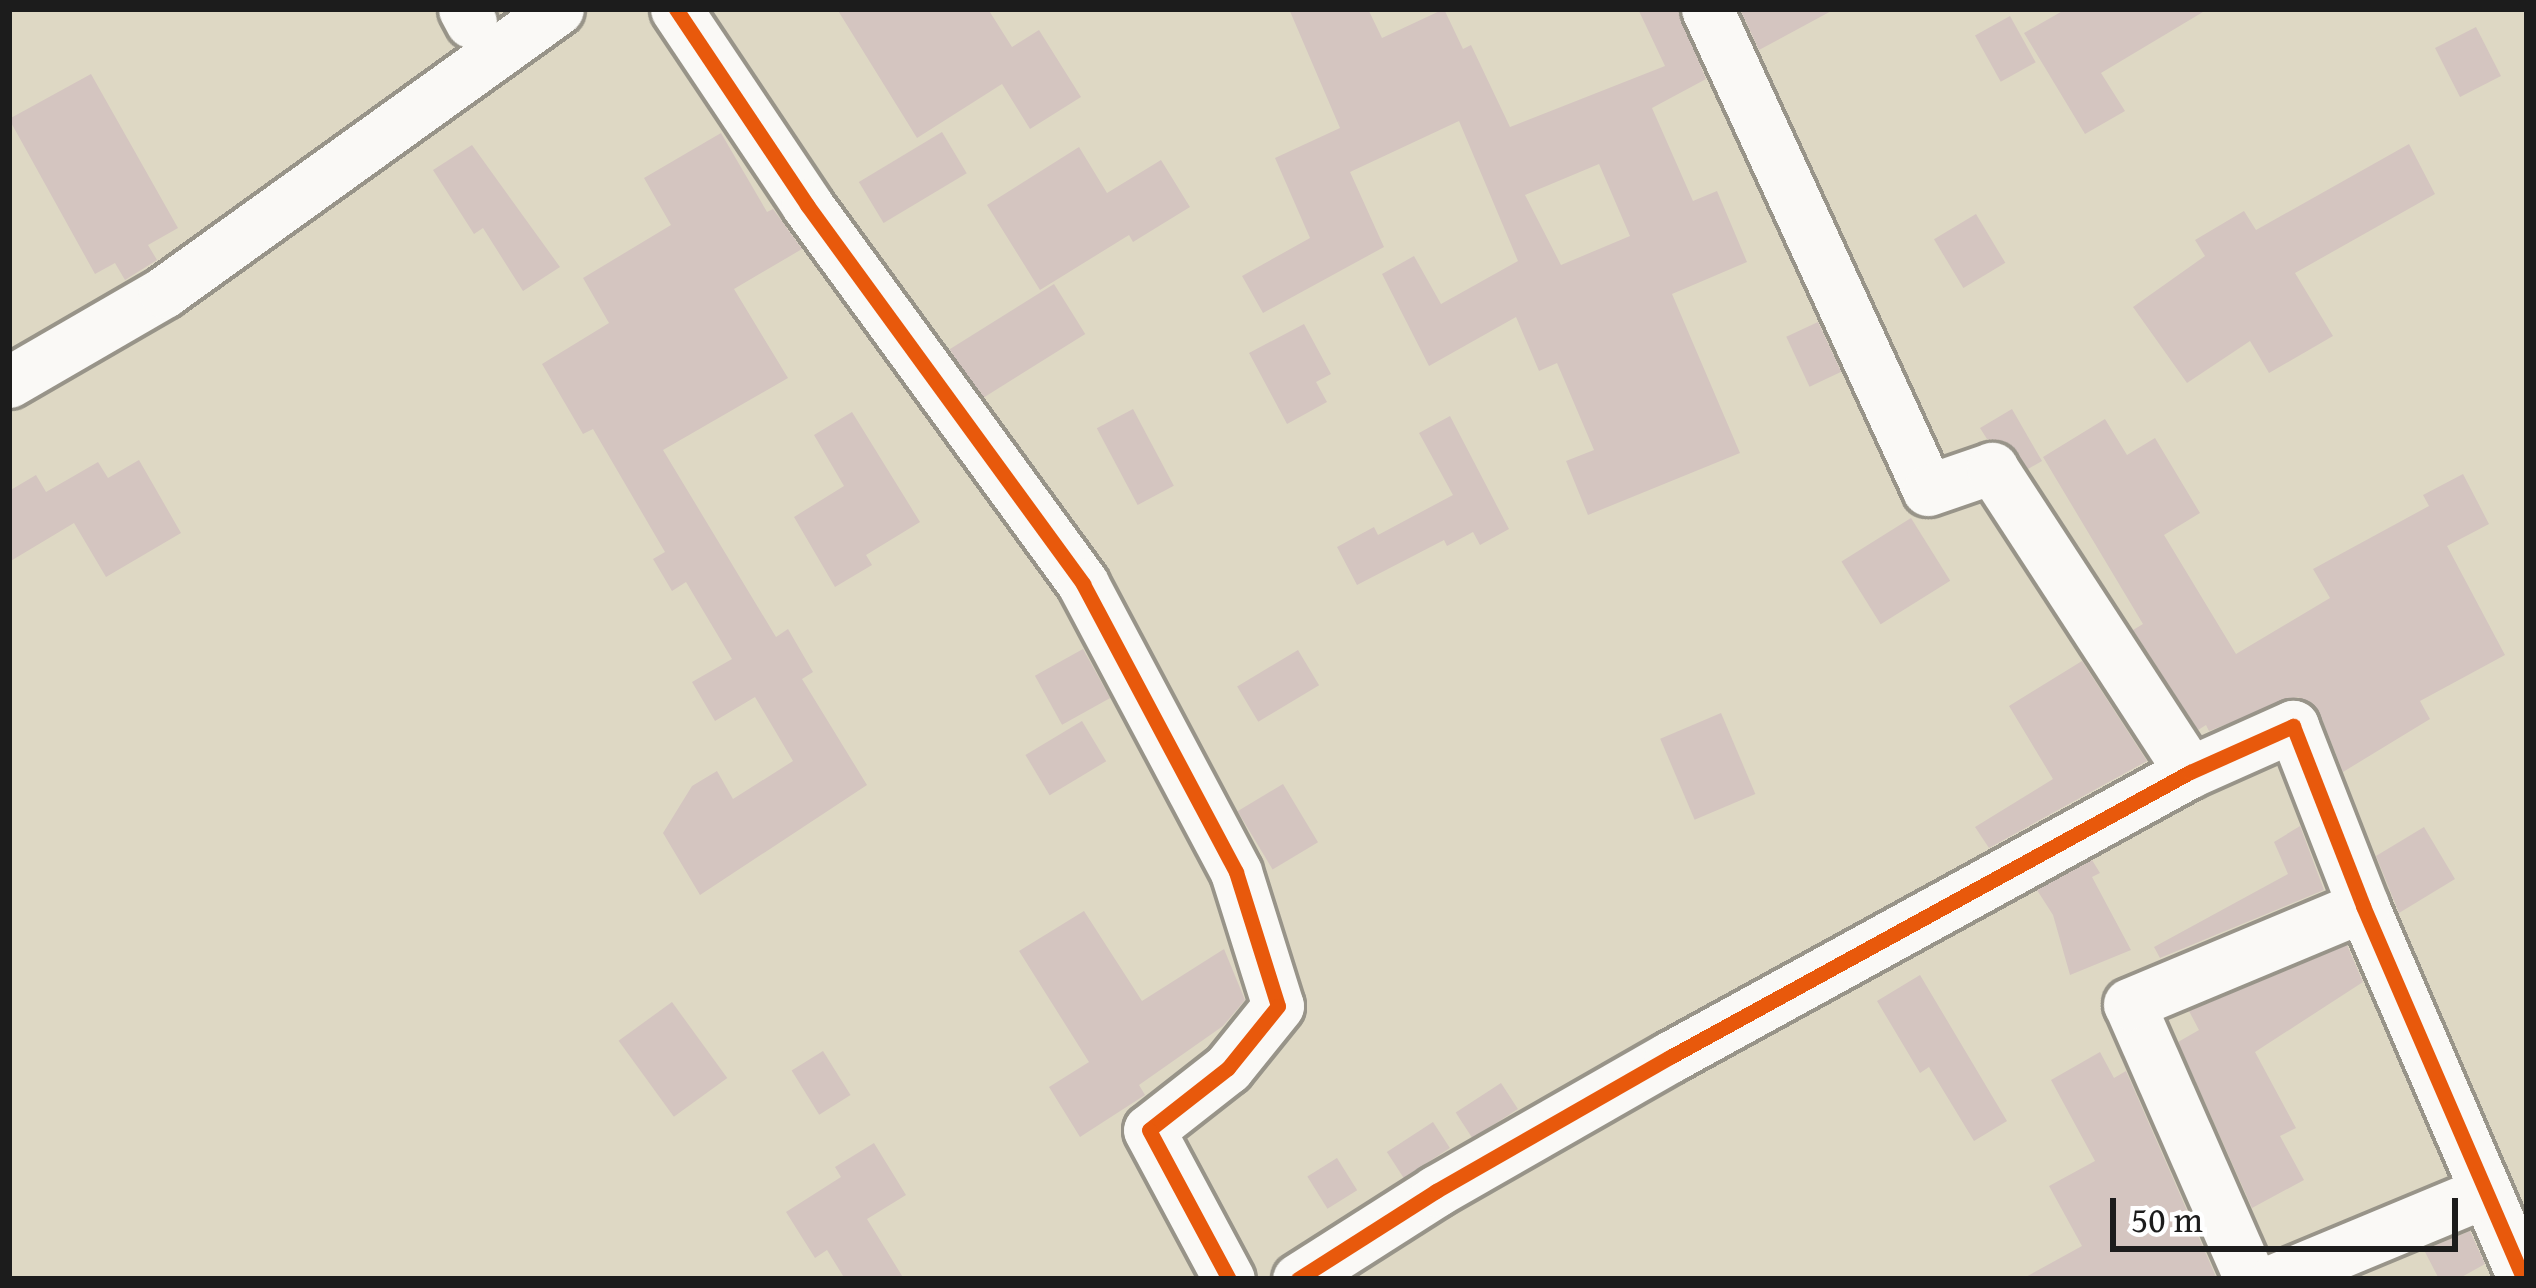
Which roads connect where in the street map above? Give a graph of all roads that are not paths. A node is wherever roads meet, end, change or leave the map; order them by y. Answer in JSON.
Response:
{"nodes":[{"id":1,"x":558,"y":9,"type":"edge"},
{"id":2,"x":676,"y":9,"type":"edge"},
{"id":3,"x":1707,"y":9,"type":"edge"},
{"id":4,"x":9,"y":382,"type":"edge"},
{"id":5,"x":2190,"y":772,"type":"junction"},
{"id":6,"x":2363,"y":906,"type":"junction"},
{"id":7,"x":2485,"y":1192,"type":"junction"},
{"id":8,"x":1229,"y":1279,"type":"edge"},
{"id":9,"x":1298,"y":1279,"type":"edge"},
{"id":10,"x":2250,"y":1279,"type":"edge"},
{"id":11,"x":2276,"y":1279,"type":"edge"},
{"id":12,"x":2524,"y":1279,"type":"edge"}],
"edges":[{"from":1,"to":4,"type":"street"},
{"from":2,"to":8,"type":"street"},
{"from":3,"to":5,"type":"street"},
{"from":5,"to":6,"type":"street"},
{"from":5,"to":9,"type":"street"},
{"from":6,"to":7,"type":"street"},
{"from":6,"to":10,"type":"street"},
{"from":7,"to":11,"type":"street"},
{"from":7,"to":12,"type":"street"}]}
